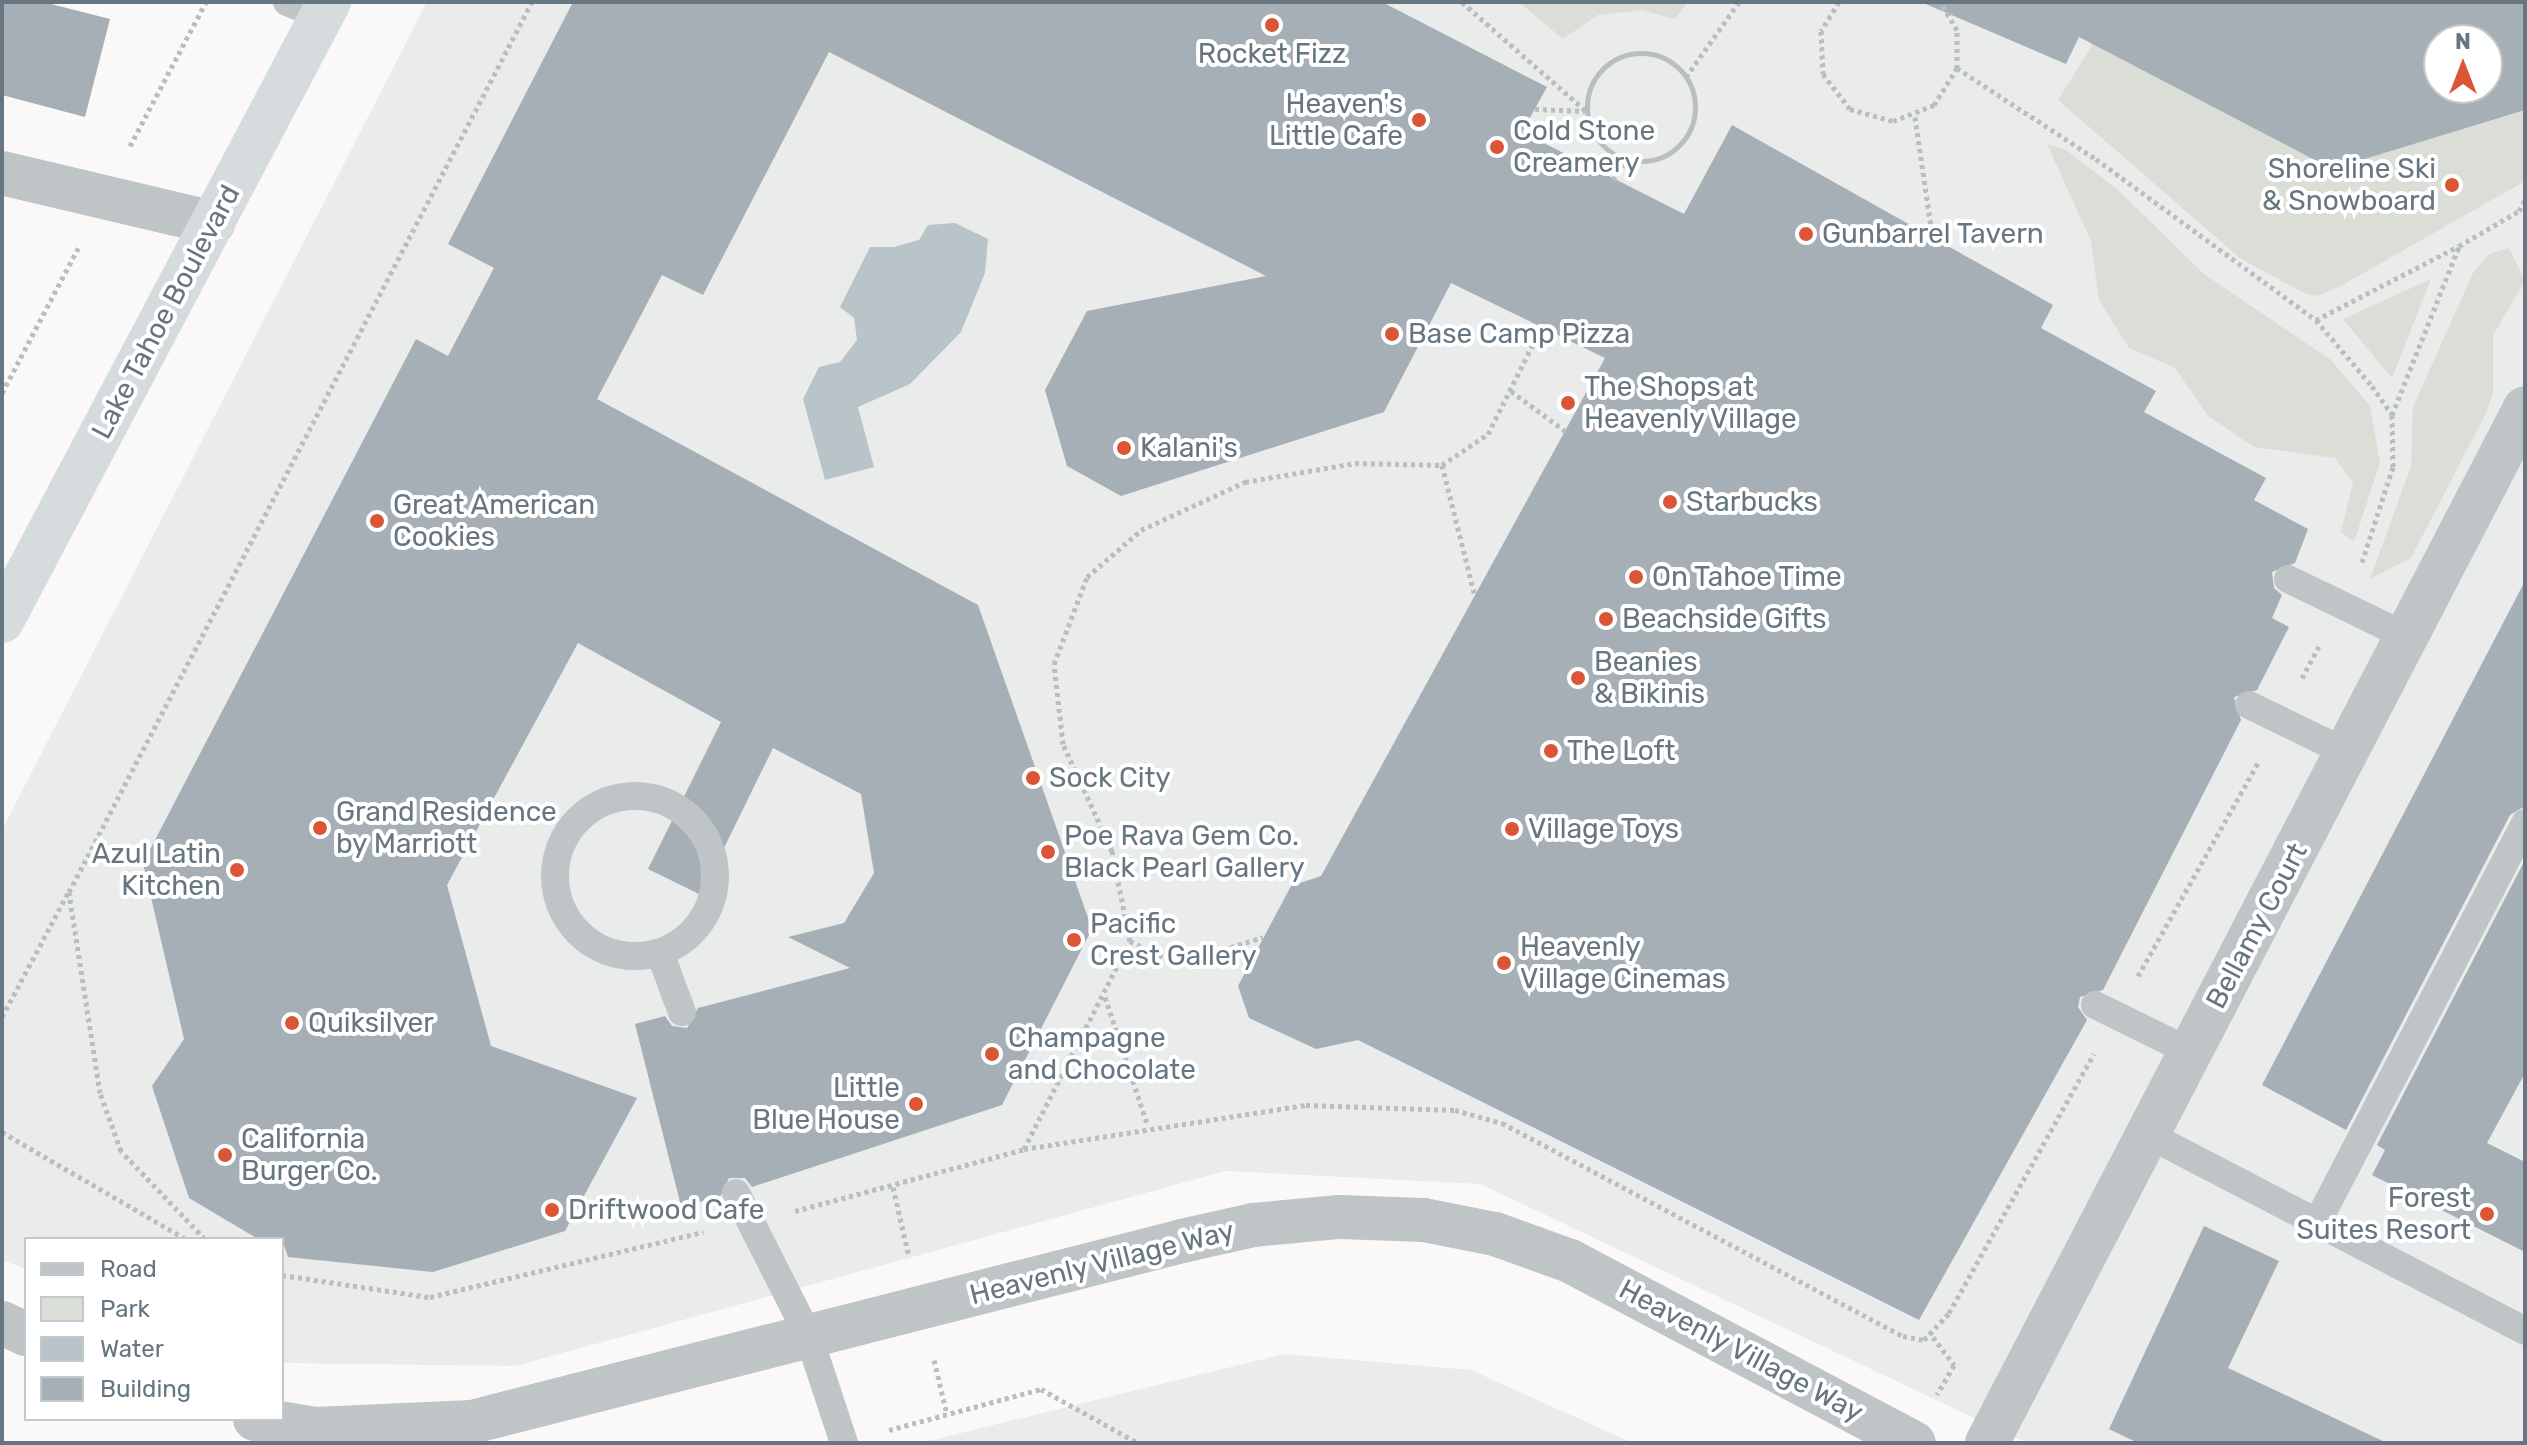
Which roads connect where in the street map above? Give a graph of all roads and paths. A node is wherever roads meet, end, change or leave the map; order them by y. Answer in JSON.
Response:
{"nodes":[{"id":1,"x":206,"y":2,"type":"edge"},
{"id":2,"x":532,"y":2,"type":"edge"},
{"id":3,"x":1462,"y":2,"type":"edge"},
{"id":4,"x":1739,"y":2,"type":"edge"},
{"id":5,"x":1839,"y":2,"type":"edge"},
{"id":6,"x":1940,"y":2,"type":"edge"},
{"id":7,"x":313,"y":7,"type":"edge"},
{"id":8,"x":1957,"y":68,"type":"junction"},
{"id":9,"x":1686,"y":77,"type":"junction"},
{"id":10,"x":1535,"y":109,"type":"dead end"},
{"id":11,"x":1586,"y":111,"type":"junction"},
{"id":12,"x":1915,"y":117,"type":"junction"},
{"id":13,"x":1627,"y":160,"type":"junction"},
{"id":14,"x":2,"y":173,"type":"edge"},
{"id":15,"x":1613,"y":180,"type":"dead end"},
{"id":16,"x":103,"y":199,"type":"junction"},
{"id":17,"x":2525,"y":200,"type":"edge"},
{"id":18,"x":213,"y":223,"type":"junction"},
{"id":19,"x":1933,"y":240,"type":"dead end"},
{"id":20,"x":2459,"y":246,"type":"junction"},
{"id":21,"x":2316,"y":320,"type":"junction"},
{"id":22,"x":1541,"y":328,"type":"dead end"},
{"id":23,"x":1511,"y":391,"type":"junction"},
{"id":24,"x":2,"y":393,"type":"edge"},
{"id":25,"x":2525,"y":408,"type":"edge"},
{"id":26,"x":2392,"y":415,"type":"junction"},
{"id":27,"x":1565,"y":431,"type":"dead end"},
{"id":28,"x":1442,"y":465,"type":"junction"},
{"id":29,"x":2288,"y":579,"type":"dead end"},
{"id":30,"x":1475,"y":596,"type":"dead end"},
{"id":31,"x":2341,"y":603,"type":"junction"},
{"id":32,"x":2,"y":621,"type":"edge"},
{"id":33,"x":2408,"y":637,"type":"junction"},
{"id":34,"x":2249,"y":705,"type":"dead end"},
{"id":35,"x":2280,"y":720,"type":"junction"},
{"id":36,"x":2348,"y":753,"type":"junction"},
{"id":37,"x":2525,"y":823,"type":"edge"},
{"id":38,"x":69,"y":892,"type":"junction"},
{"id":39,"x":1263,"y":937,"type":"dead end"},
{"id":40,"x":660,"y":953,"type":"junction"},
{"id":41,"x":1104,"y":996,"type":"dead end"},
{"id":42,"x":2106,"y":1010,"type":"junction"},
{"id":43,"x":682,"y":1012,"type":"dead end"},
{"id":44,"x":2,"y":1017,"type":"edge"},
{"id":45,"x":2191,"y":1052,"type":"junction"},
{"id":46,"x":1148,"y":1126,"type":"junction"},
{"id":47,"x":2,"y":1132,"type":"edge"},
{"id":48,"x":2149,"y":1135,"type":"junction"},
{"id":49,"x":1024,"y":1149,"type":"dead end"},
{"id":50,"x":736,"y":1193,"type":"dead end"},
{"id":51,"x":2317,"y":1223,"type":"junction"},
{"id":52,"x":183,"y":1237,"type":"edge"},
{"id":53,"x":203,"y":1237,"type":"edge"},
{"id":54,"x":2,"y":1323,"type":"edge"},
{"id":55,"x":2525,"y":1331,"type":"edge"},
{"id":56,"x":24,"y":1333,"type":"edge"},
{"id":57,"x":809,"y":1337,"type":"junction"},
{"id":58,"x":267,"y":1421,"type":"edge"},
{"id":59,"x":844,"y":1442,"type":"edge"},
{"id":60,"x":1138,"y":1443,"type":"edge"},
{"id":61,"x":1914,"y":1443,"type":"edge"},
{"id":62,"x":1987,"y":1443,"type":"edge"}],
"edges":[{"from":1,"to":16,"type":"path"},
{"from":2,"to":38,"type":"path"},
{"from":3,"to":11,"type":"path"},
{"from":4,"to":9,"type":"path"},
{"from":5,"to":12,"type":"path"},
{"from":6,"to":8,"type":"path"},
{"from":7,"to":18,"type":"highway","name":"Lake Tahoe Boulevard"},
{"from":8,"to":12,"type":"path"},
{"from":8,"to":21,"type":"path"},
{"from":9,"to":11,"type":"path"},
{"from":9,"to":13,"type":"path"},
{"from":10,"to":11,"type":"path"},
{"from":11,"to":13,"type":"path"},
{"from":12,"to":19,"type":"path"},
{"from":13,"to":15,"type":"path"},
{"from":14,"to":16,"type":"street"},
{"from":16,"to":18,"type":"street"},
{"from":16,"to":24,"type":"path"},
{"from":17,"to":20,"type":"path"},
{"from":18,"to":32,"type":"highway","name":"Lake Tahoe Boulevard"},
{"from":20,"to":21,"type":"path"},
{"from":20,"to":26,"type":"path"},
{"from":21,"to":26,"type":"path"},
{"from":22,"to":23,"type":"path"},
{"from":23,"to":27,"type":"path"},
{"from":23,"to":28,"type":"path"},
{"from":25,"to":33,"type":"street","name":"Bellamy Court"},
{"from":26,"to":31,"type":"path"},
{"from":28,"to":30,"type":"path"},
{"from":28,"to":39,"type":"path"},
{"from":29,"to":31,"type":"lane"},
{"from":31,"to":33,"type":"lane"},
{"from":31,"to":35,"type":"path"},
{"from":33,"to":36,"type":"street","name":"Bellamy Court"},
{"from":34,"to":35,"type":"lane"},
{"from":35,"to":36,"type":"lane"},
{"from":35,"to":42,"type":"path"},
{"from":36,"to":45,"type":"street","name":"Bellamy Court"},
{"from":37,"to":51,"type":"lane"},
{"from":38,"to":44,"type":"path"},
{"from":38,"to":53,"type":"path"},
{"from":40,"to":40,"type":"lane"},
{"from":40,"to":43,"type":"lane"},
{"from":41,"to":46,"type":"path"},
{"from":42,"to":45,"type":"lane"},
{"from":42,"to":46,"type":"path"},
{"from":45,"to":48,"type":"street","name":"Bellamy Court"},
{"from":46,"to":49,"type":"path"},
{"from":47,"to":52,"type":"path"},
{"from":48,"to":51,"type":"lane"},
{"from":48,"to":62,"type":"street","name":"Bellamy Court"},
{"from":50,"to":57,"type":"lane"},
{"from":51,"to":55,"type":"lane"},
{"from":54,"to":56,"type":"street"},
{"from":57,"to":58,"type":"street","name":"Heavenly Village Way"},
{"from":57,"to":59,"type":"lane"},
{"from":57,"to":61,"type":"street","name":"Heavenly Village Way"},
{"from":59,"to":60,"type":"path"}]}
